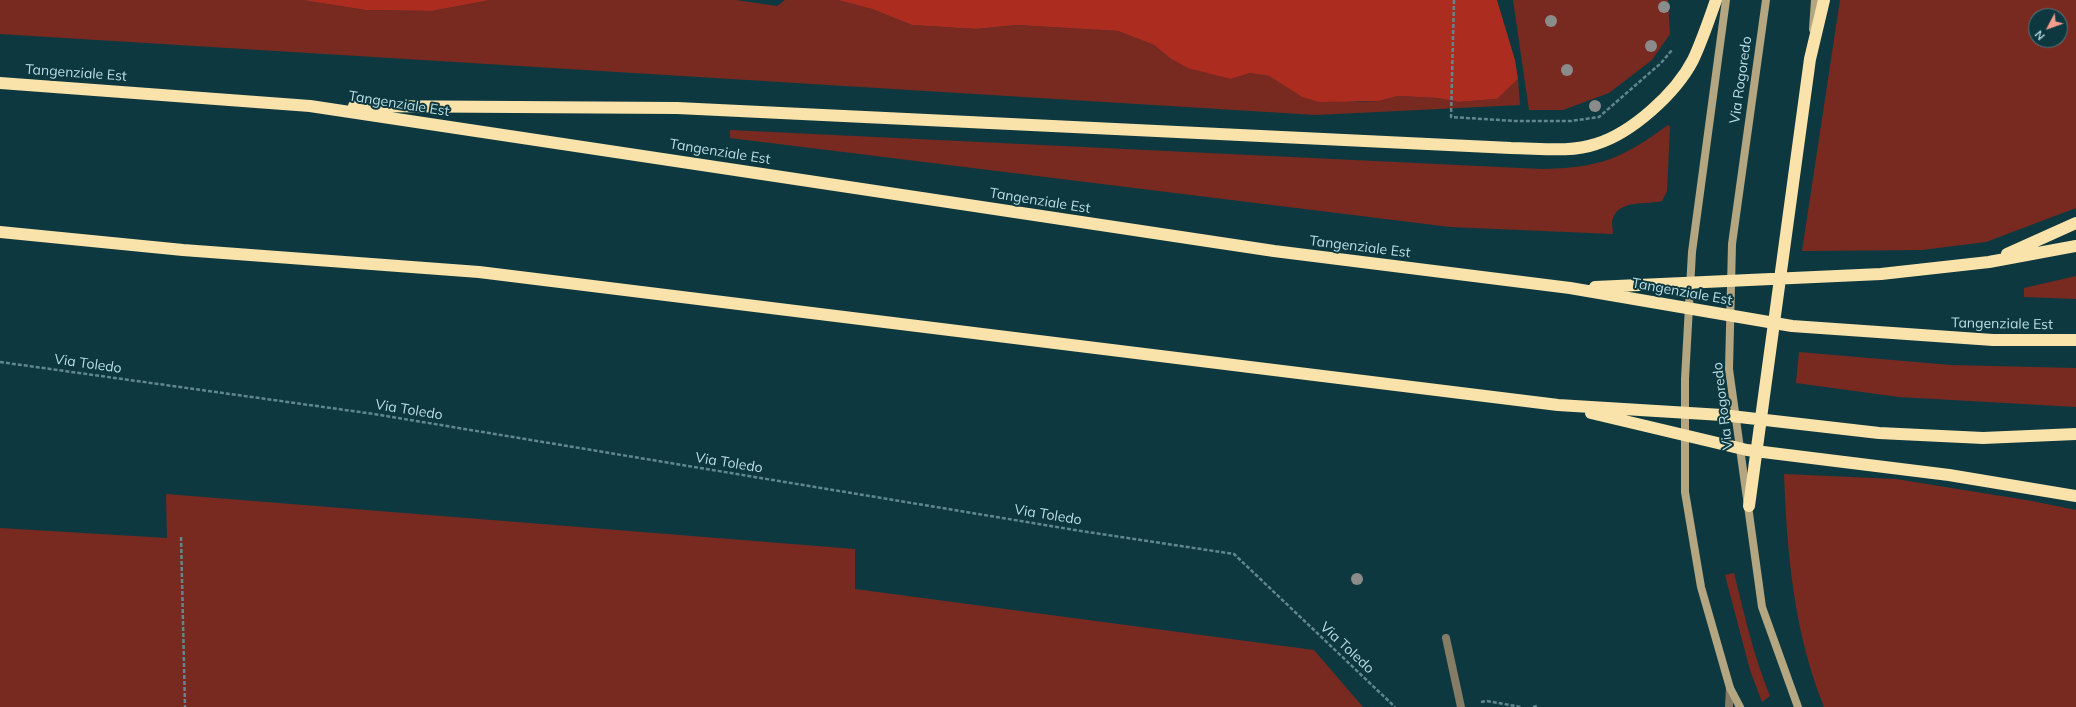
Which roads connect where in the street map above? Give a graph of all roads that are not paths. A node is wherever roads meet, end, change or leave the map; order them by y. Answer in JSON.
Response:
{"nodes":[{"id":1,"x":1716,"y":0,"type":"edge"},
{"id":2,"x":1726,"y":0,"type":"edge"},
{"id":3,"x":1766,"y":0,"type":"edge"},
{"id":4,"x":1815,"y":0,"type":"edge"},
{"id":5,"x":1824,"y":0,"type":"edge"},
{"id":6,"x":1810,"y":59,"type":"junction"},
{"id":7,"x":0,"y":83,"type":"edge"},
{"id":8,"x":310,"y":106,"type":"junction"},
{"id":9,"x":2076,"y":223,"type":"edge"},
{"id":10,"x":0,"y":232,"type":"edge"},
{"id":11,"x":2076,"y":246,"type":"edge"},
{"id":12,"x":1989,"y":262,"type":"junction"},
{"id":13,"x":1570,"y":288,"type":"junction"},
{"id":14,"x":2076,"y":340,"type":"edge"},
{"id":15,"x":1558,"y":405,"type":"junction"},
{"id":16,"x":2076,"y":434,"type":"edge"},
{"id":17,"x":2076,"y":496,"type":"edge"},
{"id":18,"x":1749,"y":506,"type":"junction"},
{"id":19,"x":1446,"y":638,"type":"dead end"},
{"id":20,"x":1730,"y":688,"type":"junction"},
{"id":21,"x":1461,"y":706,"type":"edge"},
{"id":22,"x":1729,"y":707,"type":"edge"},
{"id":23,"x":1740,"y":707,"type":"edge"},
{"id":24,"x":1798,"y":707,"type":"edge"}],
"edges":[{"from":1,"to":8,"type":"highway"},
{"from":2,"to":20,"type":"street","name":"Via Rogoredo"},
{"from":3,"to":18,"type":"street","name":"Via Rogoredo"},
{"from":4,"to":6,"type":"street"},
{"from":5,"to":6,"type":"highway"},
{"from":6,"to":18,"type":"highway"},
{"from":7,"to":8,"type":"highway","name":"Tangenziale Est"},
{"from":8,"to":13,"type":"highway","name":"Tangenziale Est"},
{"from":9,"to":12,"type":"highway"},
{"from":10,"to":15,"type":"highway"},
{"from":11,"to":12,"type":"highway"},
{"from":12,"to":13,"type":"highway"},
{"from":13,"to":14,"type":"highway","name":"Tangenziale Est"},
{"from":15,"to":16,"type":"highway"},
{"from":15,"to":17,"type":"highway"},
{"from":18,"to":24,"type":"street","name":"Via Rogoredo"},
{"from":19,"to":21,"type":"street"},
{"from":20,"to":22,"type":"street"},
{"from":20,"to":23,"type":"street","name":"Via Rogoredo"}]}
